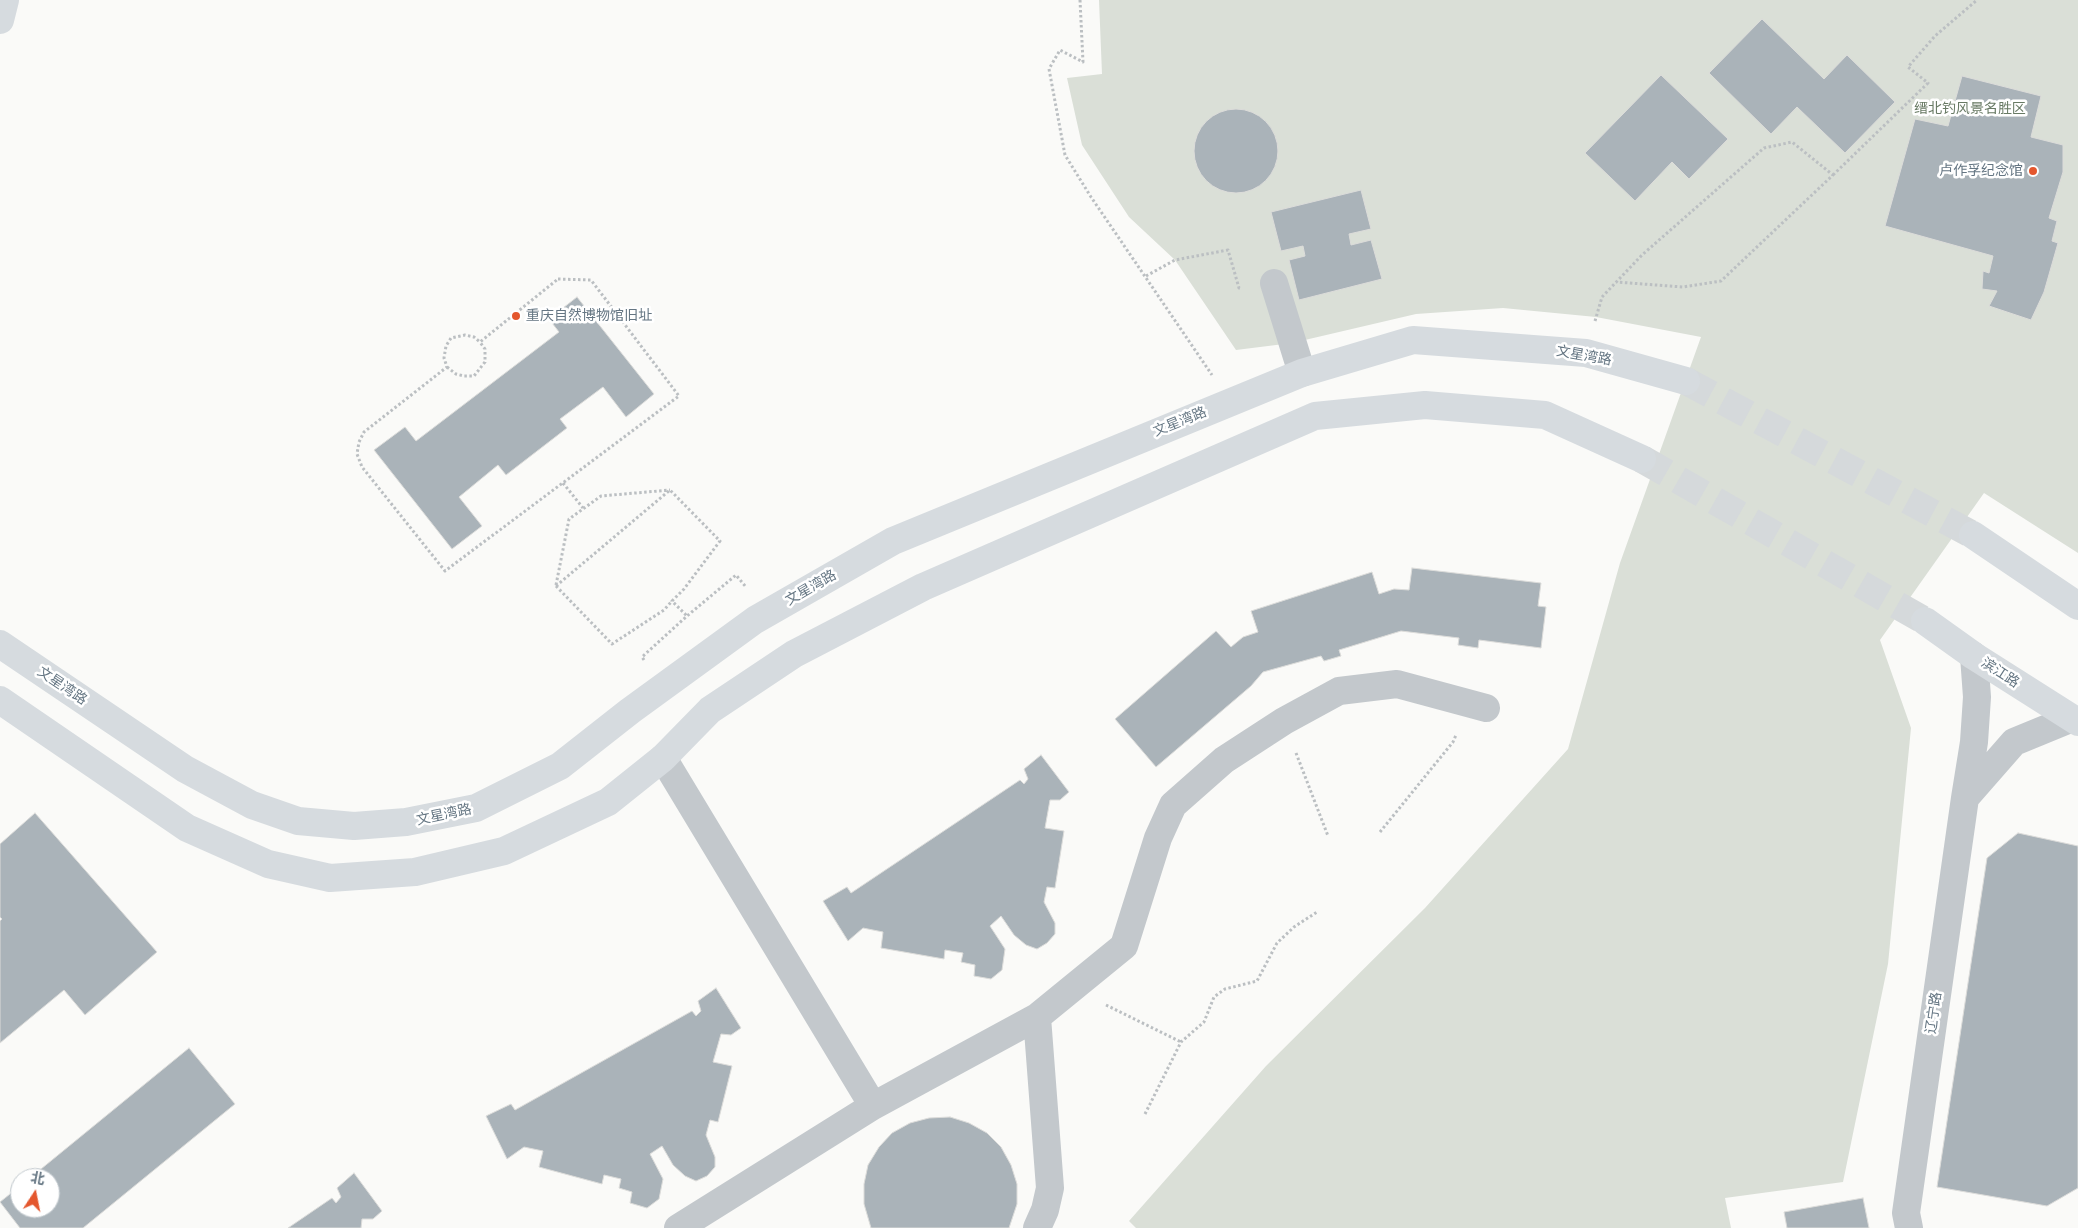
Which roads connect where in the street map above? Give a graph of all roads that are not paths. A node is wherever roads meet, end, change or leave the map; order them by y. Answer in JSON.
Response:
{"nodes":[{"id":1,"x":5,"y":0,"type":"edge"},
{"id":2,"x":0,"y":20,"type":"edge"},
{"id":3,"x":1274,"y":283,"type":"dead end"},
{"id":4,"x":1302,"y":373,"type":"junction"},
{"id":5,"x":1686,"y":381,"type":"tunnel mouth"},
{"id":6,"x":1642,"y":459,"type":"tunnel mouth"},
{"id":7,"x":1973,"y":535,"type":"tunnel mouth"},
{"id":8,"x":2078,"y":606,"type":"edge"},
{"id":9,"x":1925,"y":621,"type":"tunnel mouth"},
{"id":10,"x":0,"y":644,"type":"edge"},
{"id":11,"x":1974,"y":656,"type":"junction"},
{"id":12,"x":0,"y":700,"type":"edge"},
{"id":13,"x":1486,"y":708,"type":"dead end"},
{"id":14,"x":2074,"y":721,"type":"edge"},
{"id":15,"x":663,"y":758,"type":"junction"},
{"id":16,"x":1964,"y":798,"type":"junction"},
{"id":17,"x":1037,"y":1017,"type":"junction"},
{"id":18,"x":873,"y":1106,"type":"junction"},
{"id":19,"x":678,"y":1228,"type":"edge"},
{"id":20,"x":1036,"y":1228,"type":"edge"},
{"id":21,"x":1909,"y":1228,"type":"edge"}],
"edges":[{"from":1,"to":2,"type":"main road"},
{"from":3,"to":4,"type":"street"},
{"from":4,"to":5,"type":"main road","name":"文星湾路"},
{"from":4,"to":10,"type":"main road","name":"文星湾路"},
{"from":6,"to":15,"type":"main road"},
{"from":7,"to":8,"type":"main road"},
{"from":9,"to":11,"type":"main road","name":"滨江路"},
{"from":11,"to":14,"type":"main road","name":"滨江路"},
{"from":11,"to":16,"type":"street","name":"辽宁路"},
{"from":12,"to":15,"type":"main road"},
{"from":13,"to":17,"type":"street"},
{"from":14,"to":16,"type":"street"},
{"from":15,"to":18,"type":"street"},
{"from":16,"to":21,"type":"street","name":"辽宁路"},
{"from":17,"to":18,"type":"street"},
{"from":17,"to":20,"type":"street"},
{"from":18,"to":19,"type":"street"}]}
